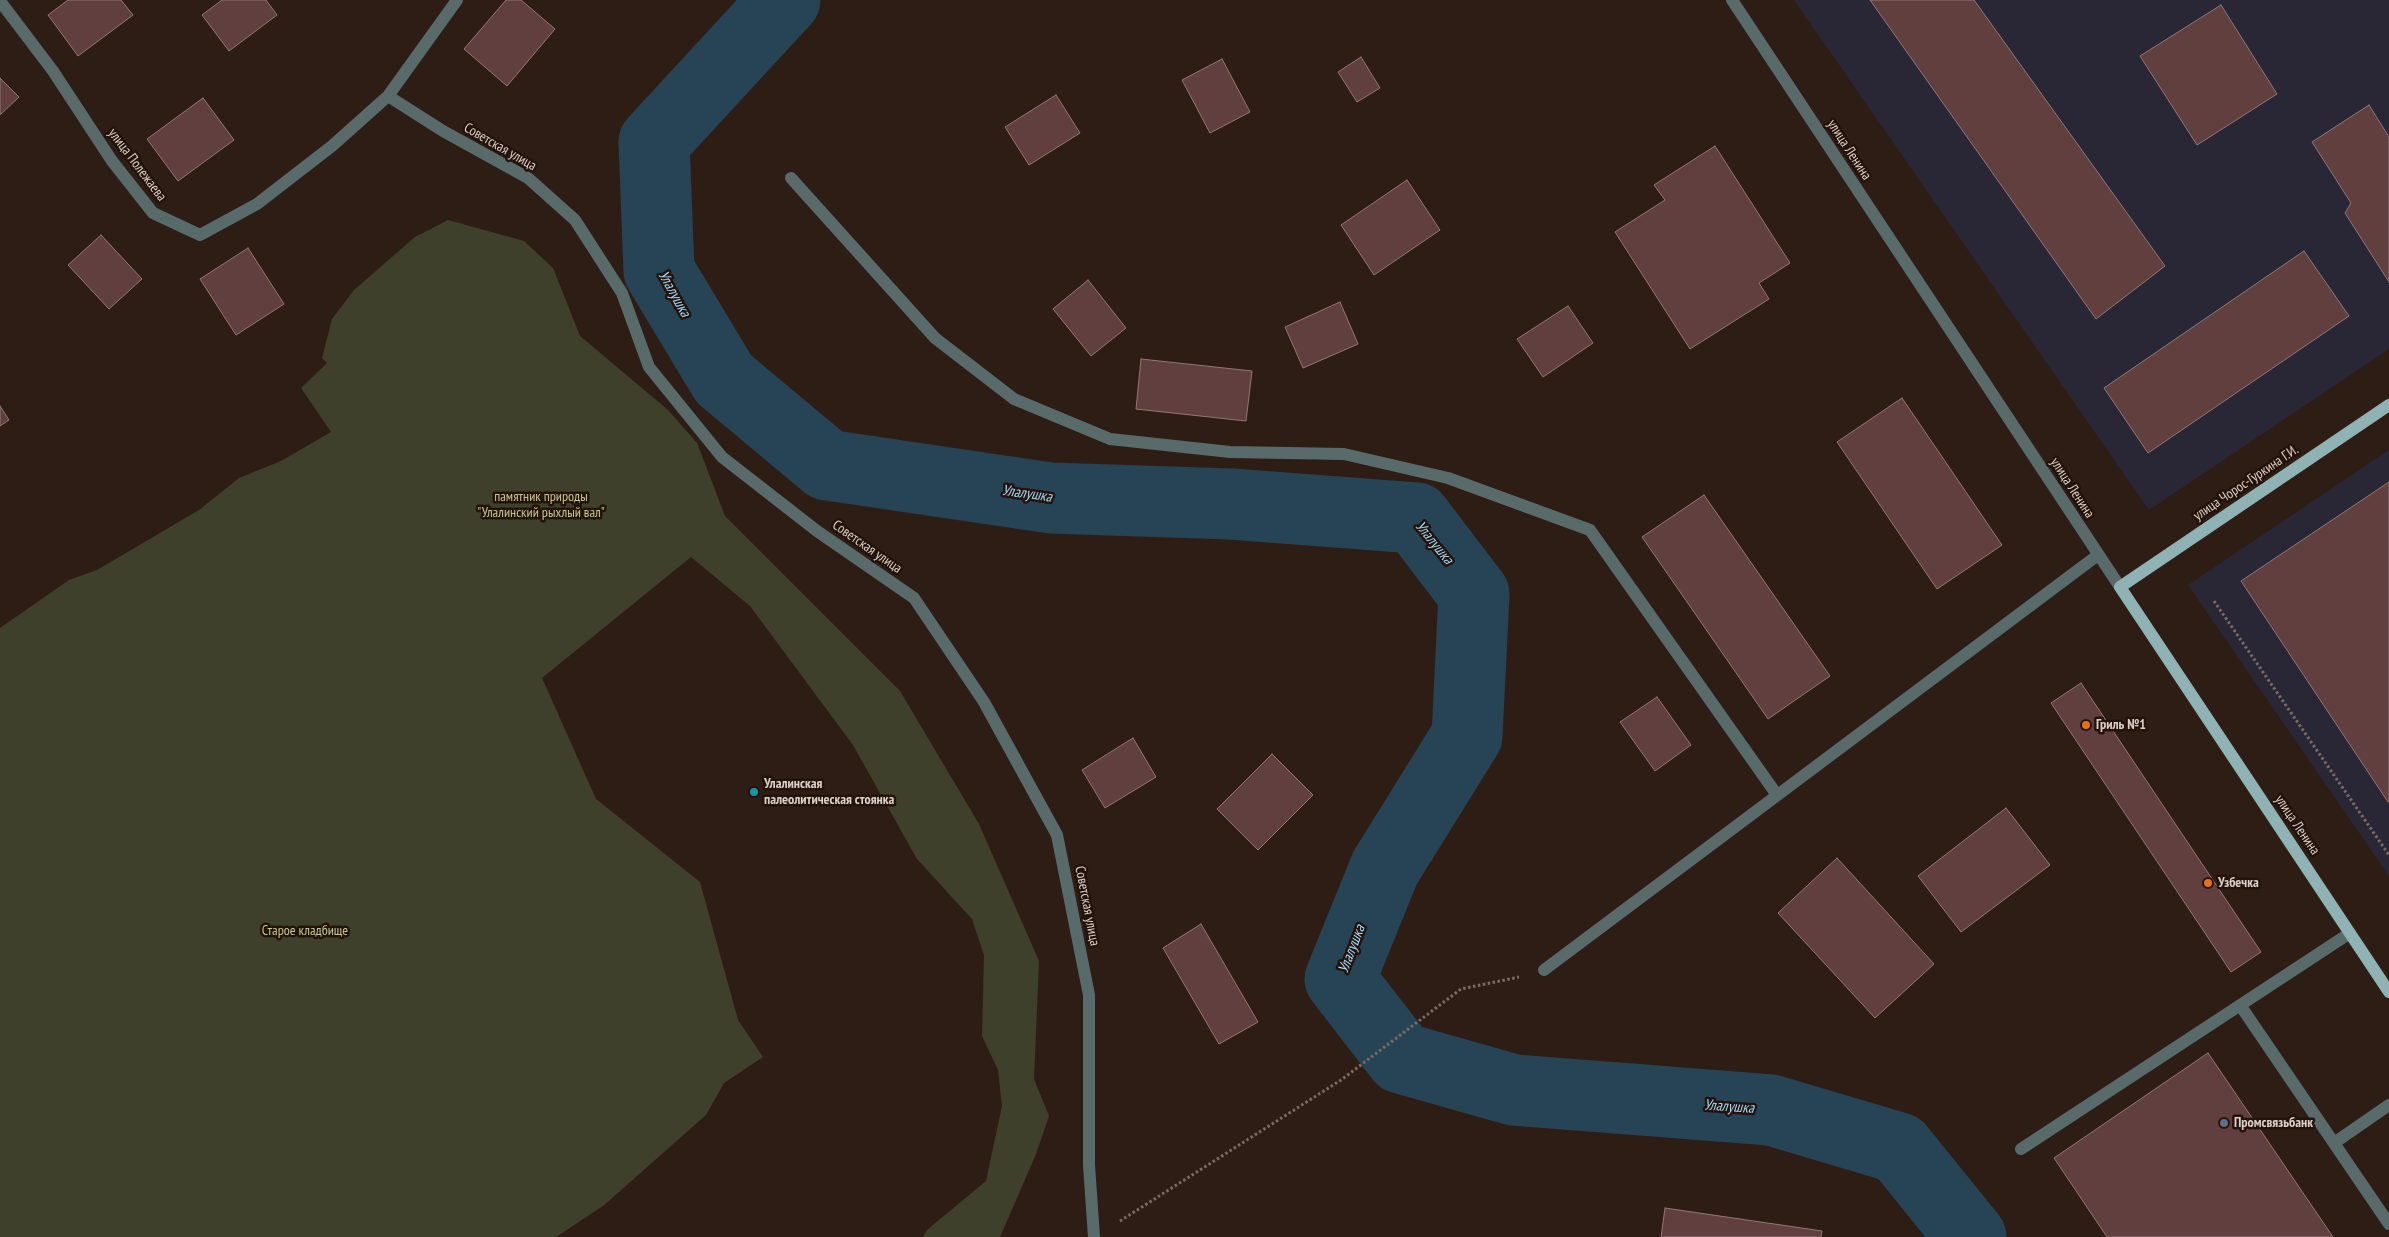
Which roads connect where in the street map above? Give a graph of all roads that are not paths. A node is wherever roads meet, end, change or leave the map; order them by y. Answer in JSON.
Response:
{"nodes":[{"id":1,"x":457,"y":0,"type":"edge"},
{"id":2,"x":1732,"y":0,"type":"edge"},
{"id":3,"x":0,"y":1,"type":"edge"},
{"id":4,"x":388,"y":96,"type":"junction"},
{"id":5,"x":791,"y":178,"type":"dead end"},
{"id":6,"x":2389,"y":404,"type":"edge"},
{"id":7,"x":2098,"y":555,"type":"junction"},
{"id":8,"x":2120,"y":586,"type":"junction"},
{"id":9,"x":1777,"y":795,"type":"junction"},
{"id":10,"x":2350,"y":934,"type":"junction"},
{"id":11,"x":1544,"y":970,"type":"road end"},
{"id":12,"x":2389,"y":992,"type":"edge"},
{"id":13,"x":2240,"y":1005,"type":"junction"},
{"id":14,"x":2389,"y":1105,"type":"edge"},
{"id":15,"x":2334,"y":1143,"type":"junction"},
{"id":16,"x":2021,"y":1149,"type":"dead end"},
{"id":17,"x":2389,"y":1224,"type":"edge"},
{"id":18,"x":1094,"y":1237,"type":"edge"}],
"edges":[{"from":1,"to":4,"type":"street"},
{"from":2,"to":7,"type":"street","name":"улица Ленина"},
{"from":3,"to":4,"type":"street","name":"улица Полежаева"},
{"from":4,"to":18,"type":"street","name":"Советская улица"},
{"from":5,"to":9,"type":"street"},
{"from":6,"to":8,"type":"main road","name":"улица Чорос-Гуркина Г.И."},
{"from":7,"to":8,"type":"street","name":"улица Ленина"},
{"from":7,"to":9,"type":"street"},
{"from":8,"to":10,"type":"main road","name":"улица Ленина"},
{"from":9,"to":11,"type":"street"},
{"from":10,"to":12,"type":"main road","name":"улица Ленина"},
{"from":10,"to":13,"type":"street"},
{"from":13,"to":15,"type":"street"},
{"from":13,"to":16,"type":"street"},
{"from":14,"to":15,"type":"street"},
{"from":15,"to":17,"type":"street"}]}
